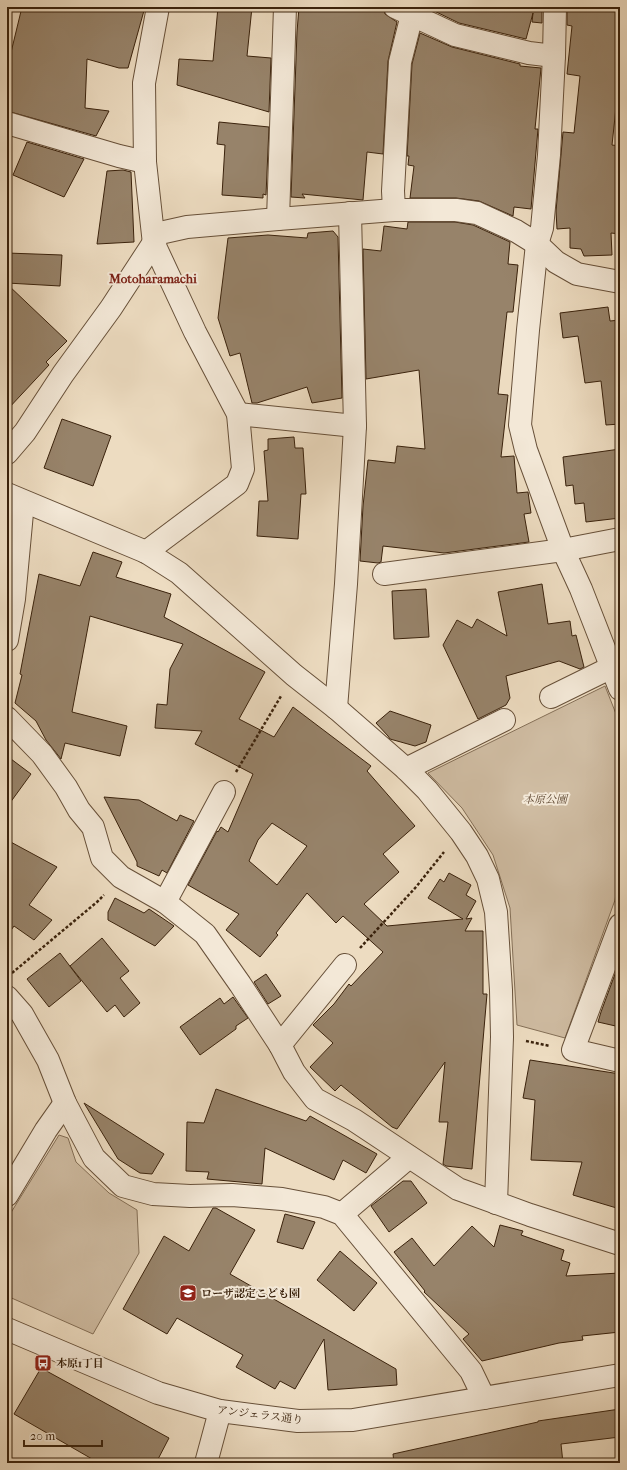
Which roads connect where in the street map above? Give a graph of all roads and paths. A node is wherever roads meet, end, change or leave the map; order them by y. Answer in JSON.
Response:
{"nodes":[{"id":1,"x":158,"y":7,"type":"edge"},
{"id":2,"x":285,"y":7,"type":"edge"},
{"id":3,"x":555,"y":7,"type":"edge"},
{"id":4,"x":407,"y":10,"type":"edge"},
{"id":5,"x":554,"y":56,"type":"junction"},
{"id":6,"x":7,"y":123,"type":"edge"},
{"id":7,"x":145,"y":162,"type":"junction"},
{"id":8,"x":394,"y":210,"type":"junction"},
{"id":9,"x":350,"y":214,"type":"junction"},
{"id":10,"x":278,"y":219,"type":"junction"},
{"id":11,"x":154,"y":244,"type":"junction"},
{"id":12,"x":537,"y":244,"type":"junction"},
{"id":13,"x":620,"y":282,"type":"edge"},
{"id":14,"x":238,"y":414,"type":"junction"},
{"id":15,"x":355,"y":426,"type":"junction"},
{"id":16,"x":7,"y":453,"type":"edge"},
{"id":17,"x":15,"y":498,"type":"edge"},
{"id":18,"x":620,"y":539,"type":"edge"},
{"id":19,"x":563,"y":550,"type":"junction"},
{"id":20,"x":146,"y":552,"type":"junction"},
{"id":21,"x":384,"y":574,"type":"dead end"},
{"id":22,"x":7,"y":640,"type":"edge"},
{"id":23,"x":612,"y":667,"type":"junction"},
{"id":24,"x":294,"y":675,"type":"junction"},
{"id":25,"x":620,"y":689,"type":"edge"},
{"id":26,"x":552,"y":697,"type":"dead end"},
{"id":27,"x":336,"y":708,"type":"junction"},
{"id":28,"x":7,"y":718,"type":"edge"},
{"id":29,"x":504,"y":720,"type":"dead end"},
{"id":30,"x":406,"y":769,"type":"junction"},
{"id":31,"x":224,"y":792,"type":"joint"},
{"id":32,"x":461,"y":832,"type":"junction"},
{"id":33,"x":121,"y":877,"type":"junction"},
{"id":34,"x":165,"y":902,"type":"junction"},
{"id":35,"x":620,"y":925,"type":"edge"},
{"id":36,"x":369,"y":938,"type":"dead end"},
{"id":37,"x":345,"y":965,"type":"dead end"},
{"id":38,"x":7,"y":977,"type":"edge"},
{"id":39,"x":7,"y":997,"type":"edge"},
{"id":40,"x":502,"y":1037,"type":"junction"},
{"id":41,"x":280,"y":1045,"type":"junction"},
{"id":42,"x":572,"y":1050,"type":"junction"},
{"id":43,"x":620,"y":1061,"type":"edge"},
{"id":44,"x":65,"y":1103,"type":"junction"},
{"id":45,"x":409,"y":1157,"type":"junction"},
{"id":46,"x":7,"y":1195,"type":"edge"},
{"id":47,"x":496,"y":1203,"type":"junction"},
{"id":48,"x":342,"y":1214,"type":"junction"},
{"id":49,"x":620,"y":1244,"type":"edge"},
{"id":50,"x":7,"y":1328,"type":"edge"},
{"id":51,"x":620,"y":1375,"type":"edge"},
{"id":52,"x":484,"y":1398,"type":"junction"},
{"id":53,"x":220,"y":1411,"type":"junction"},
{"id":54,"x":206,"y":1463,"type":"edge"}],
"edges":[{"from":1,"to":7,"type":"street"},
{"from":2,"to":10,"type":"street"},
{"from":3,"to":5,"type":"street"},
{"from":4,"to":5,"type":"street"},
{"from":4,"to":8,"type":"street"},
{"from":5,"to":12,"type":"street"},
{"from":6,"to":7,"type":"street"},
{"from":7,"to":11,"type":"street"},
{"from":8,"to":9,"type":"street"},
{"from":8,"to":12,"type":"street"},
{"from":9,"to":10,"type":"street"},
{"from":9,"to":15,"type":"street"},
{"from":10,"to":11,"type":"street"},
{"from":11,"to":14,"type":"street"},
{"from":11,"to":16,"type":"street"},
{"from":12,"to":13,"type":"street"},
{"from":12,"to":19,"type":"street"},
{"from":14,"to":15,"type":"street"},
{"from":14,"to":20,"type":"street"},
{"from":15,"to":27,"type":"street"},
{"from":17,"to":20,"type":"street"},
{"from":17,"to":22,"type":"street"},
{"from":18,"to":19,"type":"street"},
{"from":19,"to":21,"type":"street"},
{"from":19,"to":23,"type":"street"},
{"from":20,"to":24,"type":"street"},
{"from":23,"to":25,"type":"street"},
{"from":23,"to":26,"type":"street"},
{"from":24,"to":27,"type":"street"},
{"from":24,"to":31,"type":"path"},
{"from":27,"to":30,"type":"street"},
{"from":28,"to":33,"type":"street"},
{"from":29,"to":30,"type":"street"},
{"from":30,"to":32,"type":"street"},
{"from":31,"to":34,"type":"street"},
{"from":32,"to":36,"type":"path"},
{"from":32,"to":40,"type":"street"},
{"from":33,"to":34,"type":"street"},
{"from":33,"to":38,"type":"path"},
{"from":34,"to":41,"type":"street"},
{"from":35,"to":42,"type":"street"},
{"from":37,"to":41,"type":"street"},
{"from":39,"to":44,"type":"street"},
{"from":40,"to":42,"type":"path"},
{"from":40,"to":47,"type":"street"},
{"from":41,"to":45,"type":"street"},
{"from":42,"to":43,"type":"street"},
{"from":44,"to":46,"type":"street"},
{"from":44,"to":48,"type":"street"},
{"from":45,"to":47,"type":"street"},
{"from":45,"to":48,"type":"street"},
{"from":47,"to":49,"type":"street"},
{"from":48,"to":52,"type":"street"},
{"from":50,"to":53,"type":"street","name":"アンジェラス通り"},
{"from":51,"to":52,"type":"street","name":"アンジェラス通り"},
{"from":52,"to":53,"type":"street","name":"アンジェラス通り"},
{"from":53,"to":54,"type":"street"}]}
